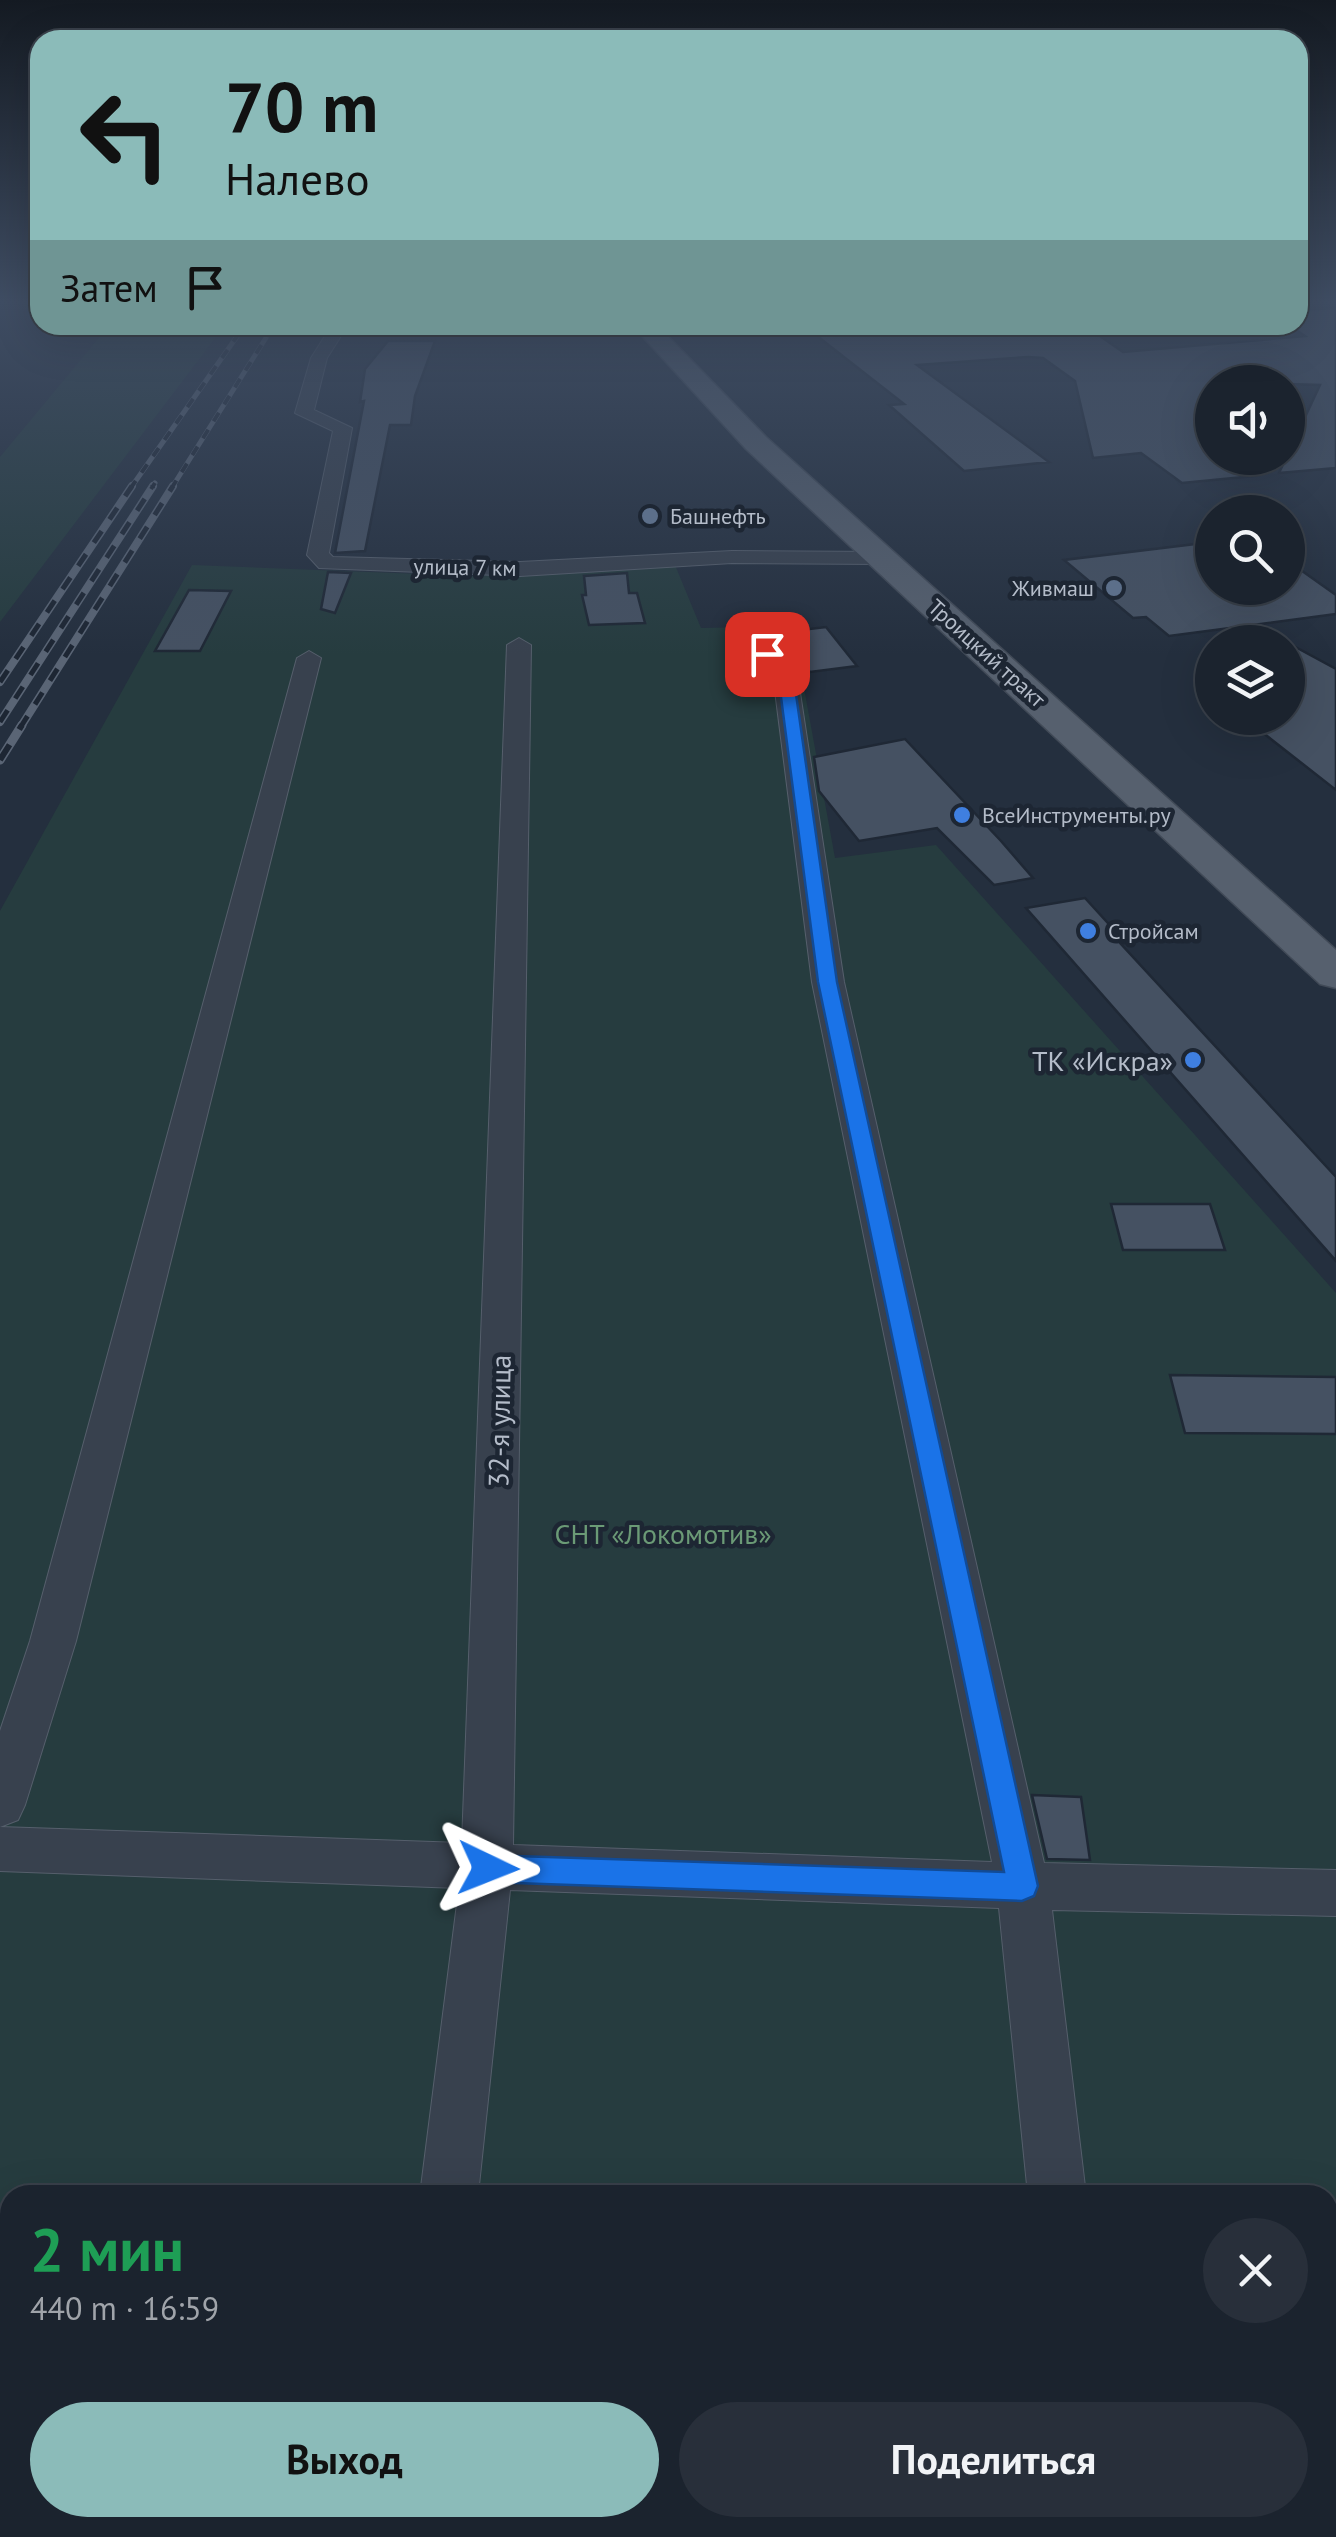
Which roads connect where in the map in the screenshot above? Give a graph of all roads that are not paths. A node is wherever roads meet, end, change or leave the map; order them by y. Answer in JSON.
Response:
{"nodes":[{"id":1,"x":315,"y":417,"type":"edge"},
{"id":2,"x":731,"y":417,"type":"edge"},
{"id":3,"x":882,"y":558,"type":"junction"},
{"id":4,"x":748,"y":635,"type":"dead end"},
{"id":5,"x":518,"y":646,"type":"dead end"},
{"id":6,"x":310,"y":658,"type":"dead end"},
{"id":7,"x":1336,"y":974,"type":"edge"},
{"id":8,"x":0,"y":1805,"type":"edge"},
{"id":9,"x":0,"y":1849,"type":"edge"},
{"id":10,"x":488,"y":1868,"type":"junction"},
{"id":11,"x":1022,"y":1886,"type":"junction"},
{"id":12,"x":1336,"y":1893,"type":"edge"},
{"id":13,"x":450,"y":2185,"type":"edge"},
{"id":14,"x":1056,"y":2185,"type":"edge"}],
"edges":[{"from":1,"to":3,"type":"street","name":"улица 7 км"},
{"from":2,"to":3,"type":"main road","name":"Троицкий тракт"},
{"from":3,"to":7,"type":"main road","name":"Троицкий тракт"},
{"from":4,"to":11,"type":"street"},
{"from":5,"to":10,"type":"street","name":"32-я улица"},
{"from":6,"to":8,"type":"street"},
{"from":9,"to":10,"type":"street"},
{"from":10,"to":11,"type":"street"},
{"from":10,"to":13,"type":"street","name":"32-я улица"},
{"from":11,"to":12,"type":"street"},
{"from":11,"to":14,"type":"street"}]}
